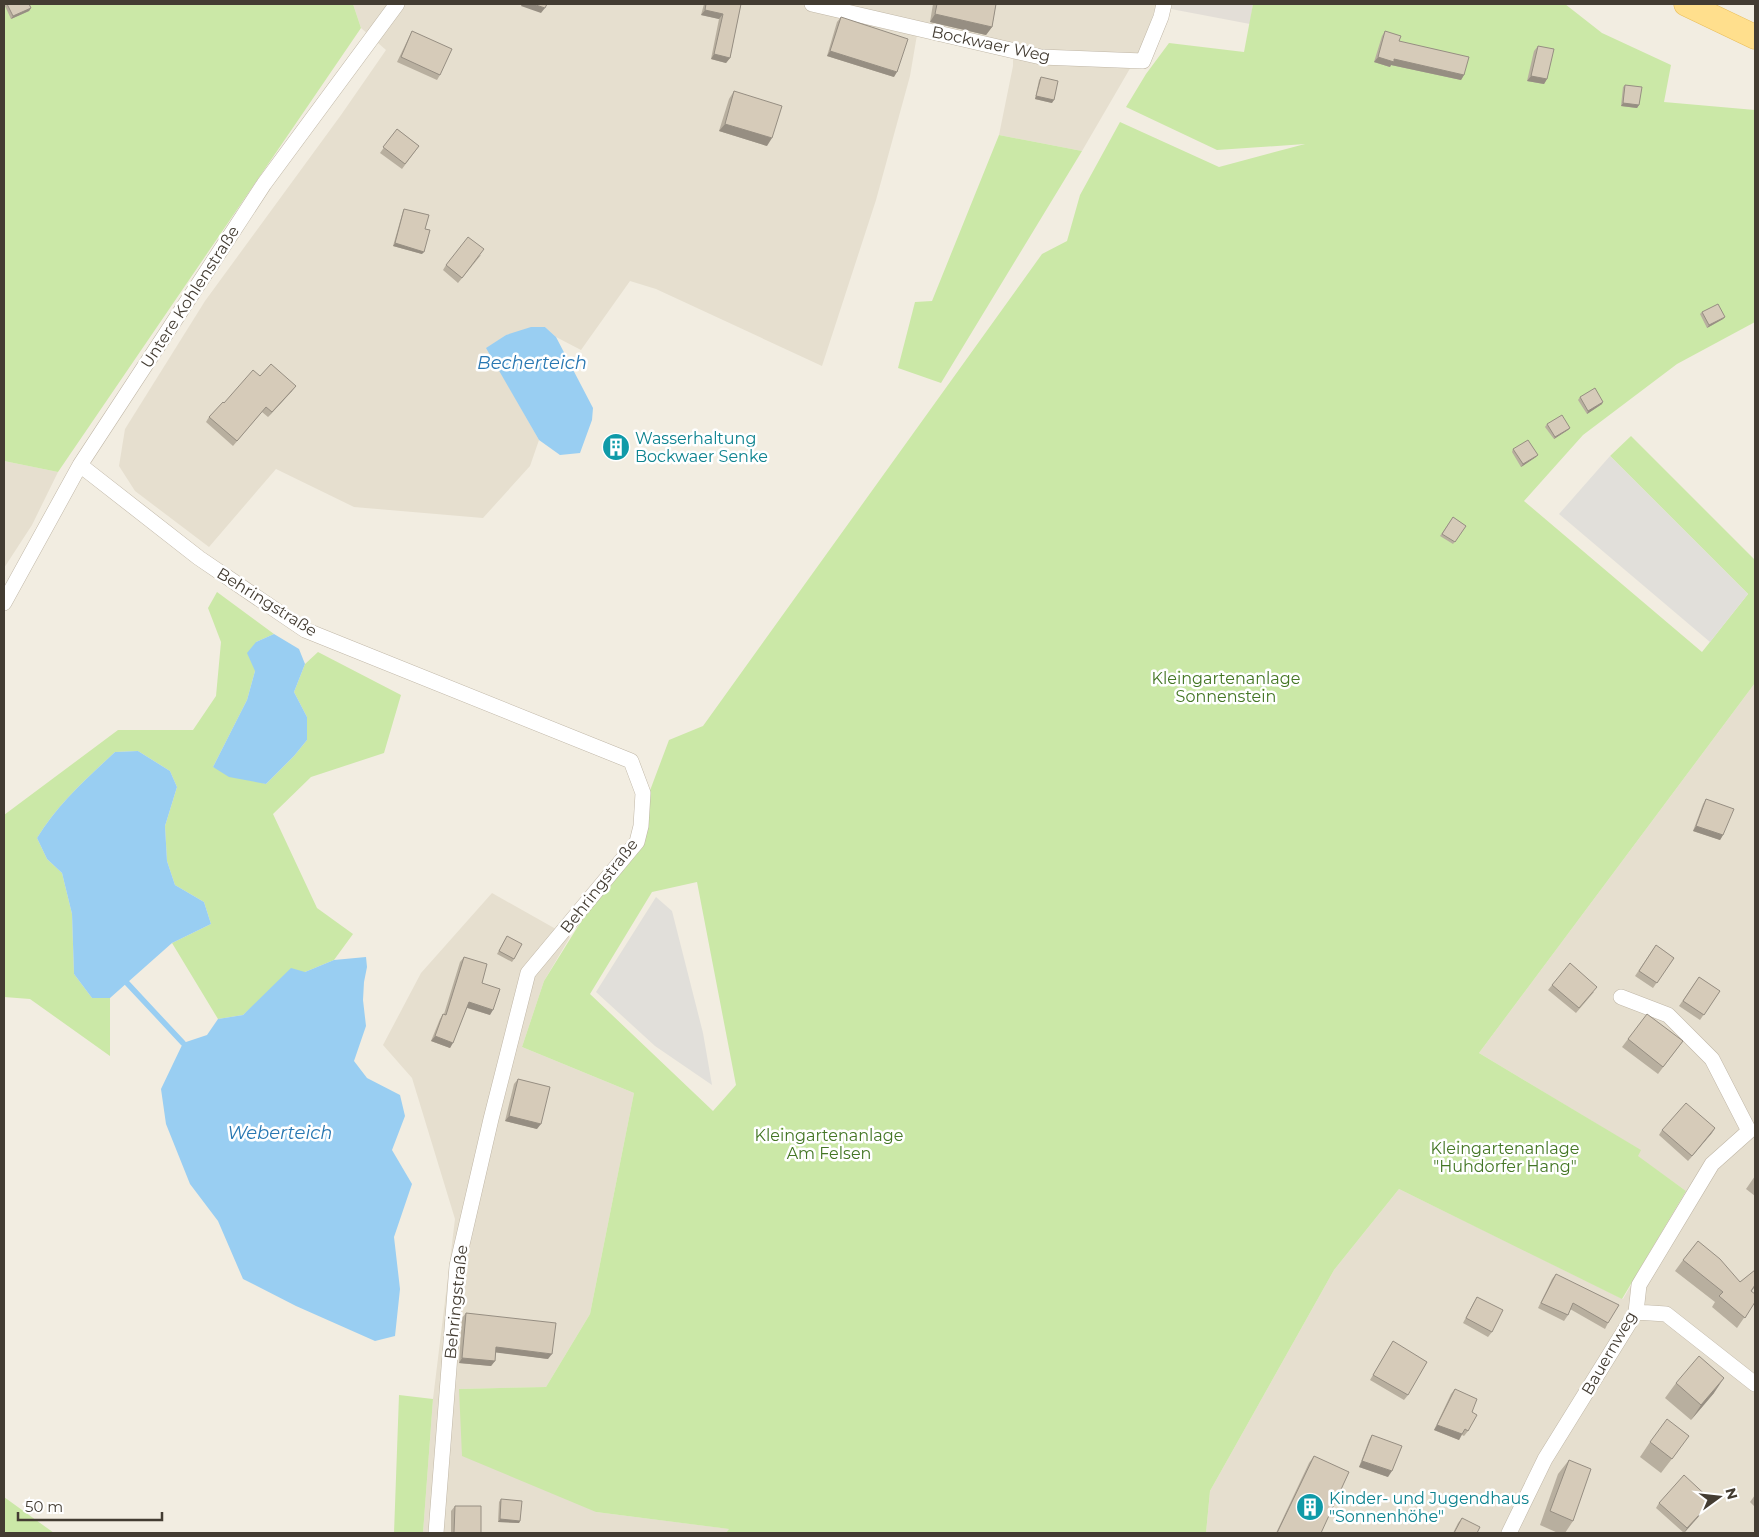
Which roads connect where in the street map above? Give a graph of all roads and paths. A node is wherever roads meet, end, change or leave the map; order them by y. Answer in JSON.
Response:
{"nodes":[{"id":1,"x":397,"y":4,"type":"edge"},
{"id":2,"x":812,"y":4,"type":"edge"},
{"id":3,"x":1164,"y":4,"type":"edge"},
{"id":4,"x":1686,"y":4,"type":"edge"},
{"id":5,"x":1755,"y":37,"type":"edge"},
{"id":6,"x":80,"y":465,"type":"junction"},
{"id":7,"x":4,"y":602,"type":"edge"},
{"id":8,"x":1621,"y":997,"type":"dead end"},
{"id":9,"x":1636,"y":1312,"type":"junction"},
{"id":10,"x":1755,"y":1384,"type":"edge"},
{"id":11,"x":436,"y":1533,"type":"edge"},
{"id":12,"x":1510,"y":1533,"type":"edge"}],
"edges":[{"from":1,"to":6,"type":"street","name":"Untere Kohlenstraße"},
{"from":2,"to":3,"type":"street","name":"Bockwaer Weg"},
{"from":4,"to":5,"type":"main road"},
{"from":6,"to":7,"type":"street","name":"Untere Kohlenstraße"},
{"from":6,"to":11,"type":"street","name":"Behringstraße"},
{"from":8,"to":9,"type":"street","name":"Bauernweg"},
{"from":9,"to":10,"type":"street"},
{"from":9,"to":12,"type":"street","name":"Bauernweg"}]}
